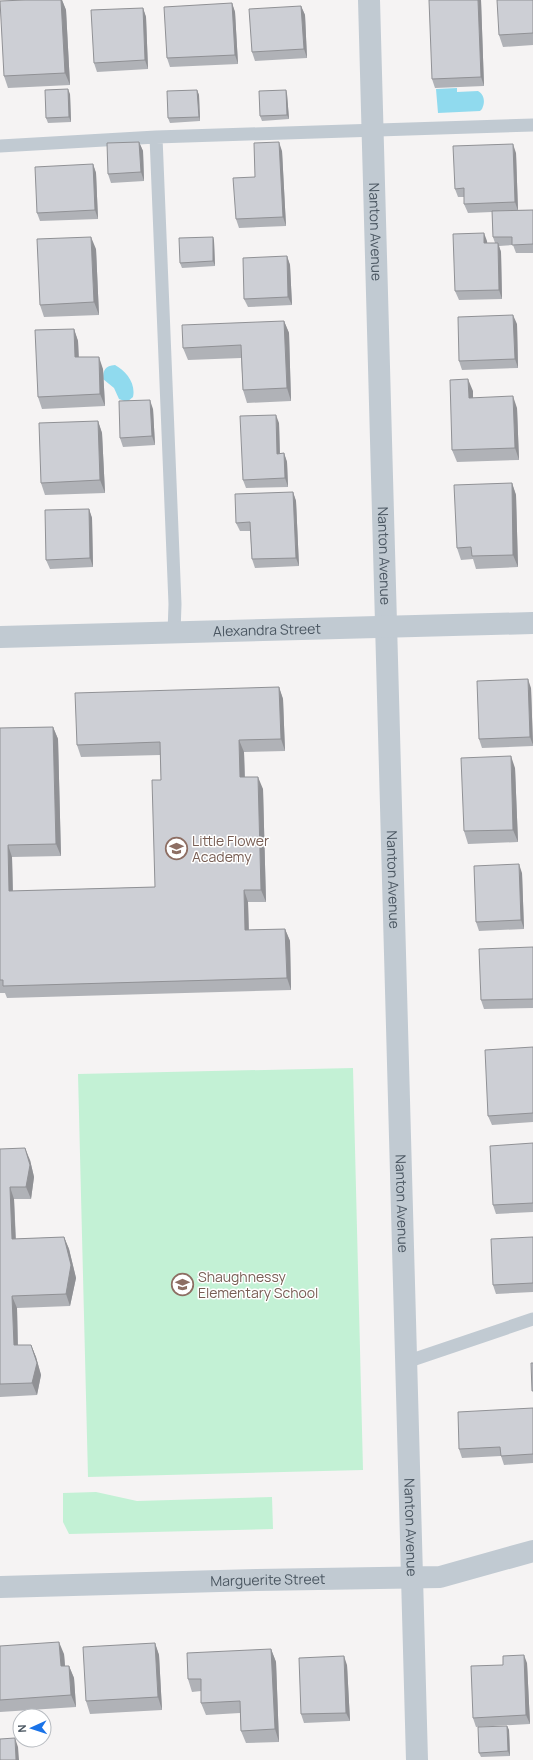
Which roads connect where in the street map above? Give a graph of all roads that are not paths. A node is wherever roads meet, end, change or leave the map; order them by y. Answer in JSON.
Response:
{"nodes":[{"id":1,"x":369,"y":0,"type":"edge"},
{"id":2,"x":533,"y":125,"type":"edge"},
{"id":3,"x":373,"y":131,"type":"junction"},
{"id":4,"x":156,"y":137,"type":"junction"},
{"id":5,"x":0,"y":146,"type":"edge"},
{"id":6,"x":533,"y":623,"type":"edge"},
{"id":7,"x":386,"y":627,"type":"junction"},
{"id":8,"x":174,"y":633,"type":"junction"},
{"id":9,"x":0,"y":637,"type":"edge"},
{"id":10,"x":533,"y":1319,"type":"edge"},
{"id":11,"x":406,"y":1362,"type":"junction"},
{"id":12,"x":533,"y":1551,"type":"edge"},
{"id":13,"x":412,"y":1578,"type":"junction"},
{"id":14,"x":0,"y":1586,"type":"edge"},
{"id":15,"x":417,"y":1760,"type":"edge"}],
"edges":[{"from":1,"to":3,"type":"street","name":"Nanton Avenue"},
{"from":2,"to":3,"type":"lane"},
{"from":3,"to":4,"type":"lane"},
{"from":3,"to":7,"type":"street","name":"Nanton Avenue"},
{"from":4,"to":5,"type":"lane"},
{"from":4,"to":8,"type":"lane"},
{"from":6,"to":7,"type":"street","name":"Alexandra Street"},
{"from":7,"to":8,"type":"street","name":"Alexandra Street"},
{"from":7,"to":11,"type":"street","name":"Nanton Avenue"},
{"from":8,"to":9,"type":"street","name":"Alexandra Street"},
{"from":10,"to":11,"type":"lane"},
{"from":11,"to":13,"type":"street","name":"Nanton Avenue"},
{"from":12,"to":13,"type":"street","name":"Marguerite Street"},
{"from":13,"to":14,"type":"street","name":"Marguerite Street"},
{"from":13,"to":15,"type":"street","name":"Nanton Avenue"}]}
